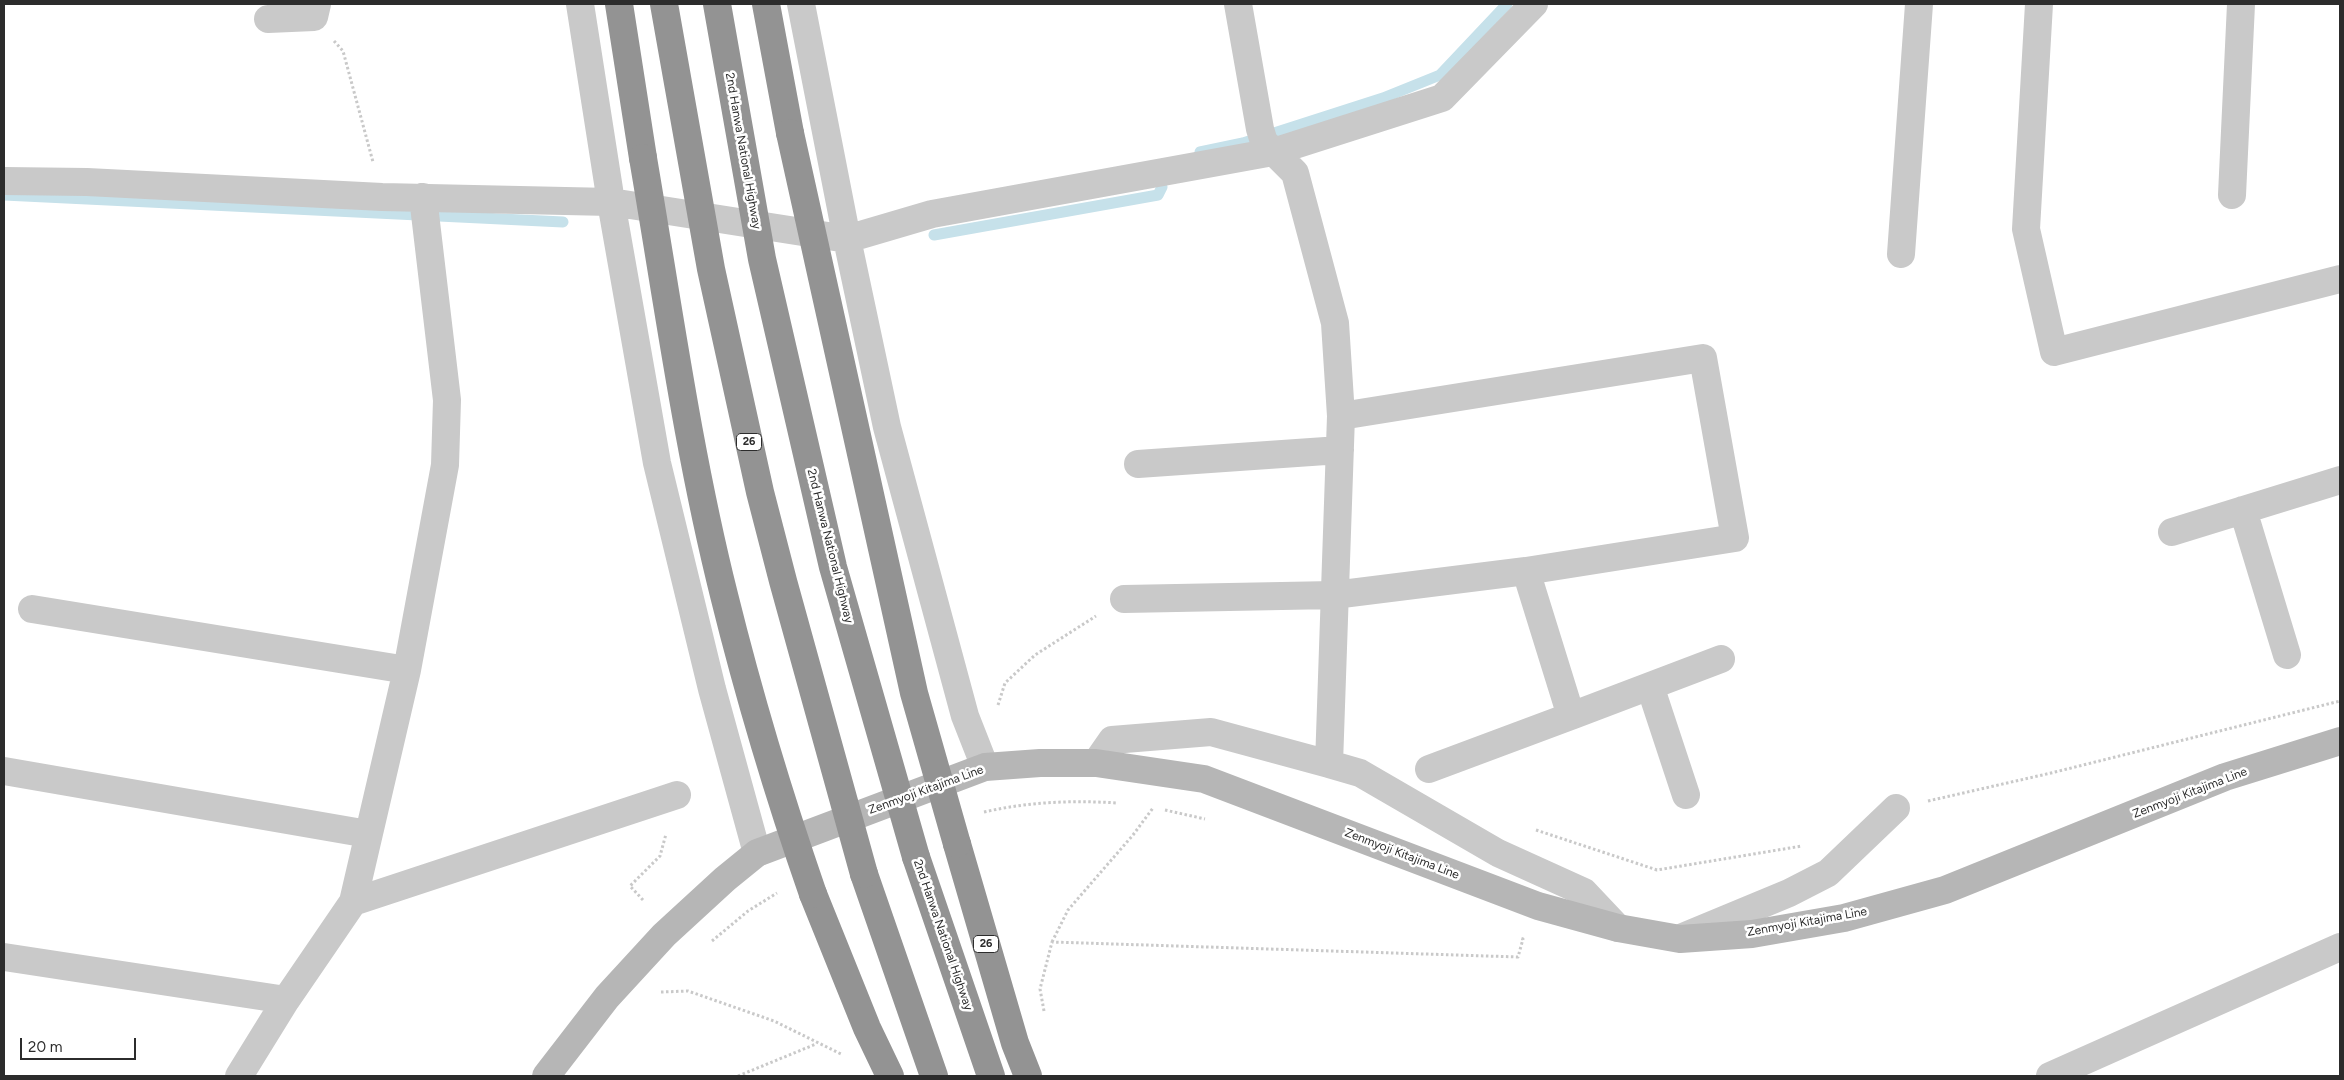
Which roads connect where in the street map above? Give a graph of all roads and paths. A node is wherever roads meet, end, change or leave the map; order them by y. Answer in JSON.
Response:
{"nodes":[{"id":1,"x":580,"y":4,"type":"edge"},
{"id":2,"x":619,"y":4,"type":"edge"},
{"id":3,"x":664,"y":4,"type":"edge"},
{"id":4,"x":717,"y":4,"type":"edge"},
{"id":5,"x":766,"y":4,"type":"edge"},
{"id":6,"x":801,"y":4,"type":"edge"},
{"id":7,"x":1238,"y":4,"type":"edge"},
{"id":8,"x":1534,"y":4,"type":"edge"},
{"id":9,"x":1919,"y":4,"type":"edge"},
{"id":10,"x":2039,"y":4,"type":"edge"},
{"id":11,"x":2241,"y":4,"type":"edge"},
{"id":12,"x":316,"y":10,"type":"edge"},
{"id":13,"x":268,"y":19,"type":"dead end"},
{"id":14,"x":1266,"y":141,"type":"junction"},
{"id":15,"x":4,"y":181,"type":"edge"},
{"id":16,"x":2232,"y":195,"type":"dead end"},
{"id":17,"x":382,"y":197,"type":"junction"},
{"id":18,"x":611,"y":202,"type":"junction"},
{"id":19,"x":424,"y":210,"type":"junction"},
{"id":20,"x":847,"y":239,"type":"junction"},
{"id":21,"x":1901,"y":254,"type":"dead end"},
{"id":22,"x":2340,"y":279,"type":"edge"},
{"id":23,"x":1341,"y":416,"type":"junction"},
{"id":24,"x":1340,"y":450,"type":"junction"},
{"id":25,"x":1138,"y":464,"type":"dead end"},
{"id":26,"x":2340,"y":480,"type":"edge"},
{"id":27,"x":2243,"y":510,"type":"junction"},
{"id":28,"x":2172,"y":532,"type":"dead end"},
{"id":29,"x":1526,"y":571,"type":"junction"},
{"id":30,"x":1334,"y":595,"type":"junction"},
{"id":31,"x":1124,"y":598,"type":"joint"},
{"id":32,"x":32,"y":609,"type":"dead end"},
{"id":33,"x":2287,"y":655,"type":"dead end"},
{"id":34,"x":1721,"y":660,"type":"dead end"},
{"id":35,"x":407,"y":670,"type":"junction"},
{"id":36,"x":1650,"y":686,"type":"junction"},
{"id":37,"x":2340,"y":701,"type":"edge"},
{"id":38,"x":998,"y":707,"type":"dead end"},
{"id":39,"x":1570,"y":716,"type":"junction"},
{"id":40,"x":2340,"y":741,"type":"edge"},
{"id":41,"x":1096,"y":763,"type":"junction"},
{"id":42,"x":1329,"y":764,"type":"junction"},
{"id":43,"x":985,"y":767,"type":"junction"},
{"id":44,"x":1429,"y":769,"type":"dead end"},
{"id":45,"x":4,"y":771,"type":"edge"},
{"id":46,"x":677,"y":795,"type":"joint"},
{"id":47,"x":1686,"y":795,"type":"dead end"},
{"id":48,"x":1042,"y":803,"type":"dead end"},
{"id":49,"x":1123,"y":804,"type":"dead end"},
{"id":50,"x":1146,"y":807,"type":"dead end"},
{"id":51,"x":1153,"y":808,"type":"junction"},
{"id":52,"x":1896,"y":808,"type":"joint"},
{"id":53,"x":1213,"y":822,"type":"dead end"},
{"id":54,"x":1527,"y":827,"type":"dead end"},
{"id":55,"x":368,"y":834,"type":"junction"},
{"id":56,"x":1810,"y":845,"type":"dead end"},
{"id":57,"x":757,"y":853,"type":"junction"},
{"id":58,"x":643,"y":900,"type":"dead end"},
{"id":59,"x":352,"y":902,"type":"junction"},
{"id":60,"x":1618,"y":928,"type":"junction"},
{"id":61,"x":1514,"y":936,"type":"dead end"},
{"id":62,"x":1680,"y":938,"type":"junction"},
{"id":63,"x":1052,"y":942,"type":"junction"},
{"id":64,"x":2340,"y":947,"type":"edge"},
{"id":65,"x":4,"y":957,"type":"edge"},
{"id":66,"x":661,"y":992,"type":"dead end"},
{"id":67,"x":286,"y":1000,"type":"junction"},
{"id":68,"x":1045,"y":1018,"type":"dead end"},
{"id":69,"x":817,"y":1044,"type":"junction"},
{"id":70,"x":848,"y":1057,"type":"dead end"},
{"id":71,"x":987,"y":1065,"type":"edge"},
{"id":72,"x":546,"y":1072,"type":"edge"},
{"id":73,"x":933,"y":1073,"type":"edge"},
{"id":74,"x":239,"y":1076,"type":"edge"},
{"id":75,"x":738,"y":1076,"type":"edge"},
{"id":76,"x":890,"y":1076,"type":"edge"},
{"id":77,"x":1028,"y":1076,"type":"edge"},
{"id":78,"x":2050,"y":1076,"type":"edge"}],
"edges":[{"from":1,"to":18,"type":"street"},
{"from":2,"to":76,"type":"highway","bridge":true},
{"from":3,"to":73,"type":"highway","number":"26","bridge":true},
{"from":4,"to":71,"type":"highway","name":"2nd Hanwa National Highway","bridge":true},
{"from":5,"to":77,"type":"highway","number":"26","bridge":true},
{"from":6,"to":20,"type":"street"},
{"from":7,"to":14,"type":"street"},
{"from":8,"to":14,"type":"street"},
{"from":9,"to":21,"type":"street"},
{"from":10,"to":22,"type":"street"},
{"from":11,"to":16,"type":"street"},
{"from":12,"to":13,"type":"street"},
{"from":12,"to":17,"type":"path"},
{"from":14,"to":20,"type":"street"},
{"from":14,"to":23,"type":"street"},
{"from":15,"to":17,"type":"street"},
{"from":17,"to":19,"type":"street"},
{"from":18,"to":19,"type":"street"},
{"from":18,"to":20,"type":"street"},
{"from":18,"to":57,"type":"street"},
{"from":19,"to":35,"type":"street"},
{"from":20,"to":43,"type":"street"},
{"from":23,"to":24,"type":"street"},
{"from":23,"to":29,"type":"street"},
{"from":24,"to":25,"type":"street"},
{"from":24,"to":30,"type":"street"},
{"from":26,"to":27,"type":"street"},
{"from":27,"to":28,"type":"street"},
{"from":27,"to":33,"type":"street"},
{"from":29,"to":30,"type":"street"},
{"from":29,"to":39,"type":"street"},
{"from":30,"to":31,"type":"street"},
{"from":30,"to":42,"type":"street"},
{"from":31,"to":38,"type":"path"},
{"from":32,"to":35,"type":"street"},
{"from":34,"to":36,"type":"street"},
{"from":35,"to":55,"type":"street"},
{"from":36,"to":39,"type":"street"},
{"from":36,"to":47,"type":"street"},
{"from":37,"to":52,"type":"path"},
{"from":39,"to":44,"type":"street"},
{"from":40,"to":62,"type":"main road","name":"Zenmyoji Kitajima Line"},
{"from":41,"to":42,"type":"street"},
{"from":41,"to":43,"type":"main road","name":"Zenmyoji Kitajima Line"},
{"from":41,"to":60,"type":"main road","name":"Zenmyoji Kitajima Line"},
{"from":42,"to":60,"type":"street"},
{"from":43,"to":57,"type":"main road","name":"Zenmyoji Kitajima Line"},
{"from":45,"to":55,"type":"street"},
{"from":46,"to":58,"type":"path"},
{"from":46,"to":59,"type":"street"},
{"from":48,"to":49,"type":"path"},
{"from":50,"to":51,"type":"path"},
{"from":51,"to":53,"type":"path"},
{"from":51,"to":63,"type":"path"},
{"from":52,"to":62,"type":"street"},
{"from":54,"to":56,"type":"path"},
{"from":55,"to":59,"type":"street"},
{"from":57,"to":72,"type":"main road","name":"Zenmyoji Kitajima Line"},
{"from":59,"to":67,"type":"street"},
{"from":60,"to":62,"type":"main road","name":"Zenmyoji Kitajima Line"},
{"from":61,"to":63,"type":"path"},
{"from":63,"to":68,"type":"path"},
{"from":64,"to":78,"type":"street"},
{"from":65,"to":67,"type":"street"},
{"from":66,"to":69,"type":"path"},
{"from":67,"to":74,"type":"street"},
{"from":69,"to":70,"type":"path"},
{"from":69,"to":75,"type":"path"}]}
